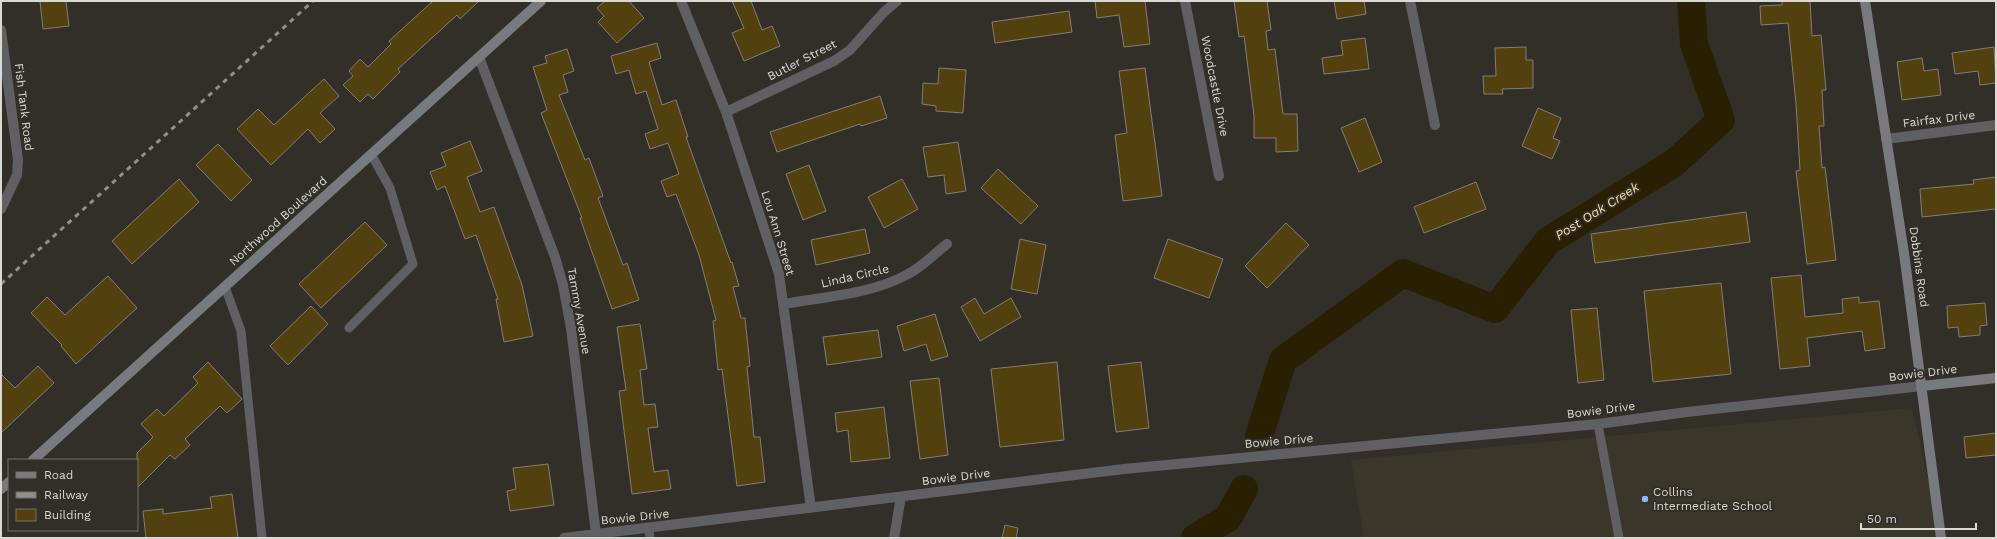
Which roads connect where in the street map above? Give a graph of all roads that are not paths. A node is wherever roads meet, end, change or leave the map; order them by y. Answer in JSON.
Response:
{"nodes":[{"id":1,"x":541,"y":1,"type":"edge"},
{"id":2,"x":682,"y":1,"type":"edge"},
{"id":3,"x":897,"y":1,"type":"edge"},
{"id":4,"x":1185,"y":1,"type":"edge"},
{"id":5,"x":1410,"y":1,"type":"edge"},
{"id":6,"x":1865,"y":1,"type":"edge"},
{"id":7,"x":1,"y":30,"type":"edge"},
{"id":8,"x":479,"y":57,"type":"junction"},
{"id":9,"x":726,"y":112,"type":"junction"},
{"id":10,"x":1435,"y":125,"type":"dead end"},
{"id":11,"x":1996,"y":125,"type":"edge"},
{"id":12,"x":1886,"y":139,"type":"junction"},
{"id":13,"x":371,"y":154,"type":"junction"},
{"id":14,"x":1219,"y":176,"type":"dead end"},
{"id":15,"x":1,"y":209,"type":"edge"},
{"id":16,"x":947,"y":244,"type":"dead end"},
{"id":17,"x":225,"y":287,"type":"junction"},
{"id":18,"x":783,"y":304,"type":"junction"},
{"id":19,"x":349,"y":328,"type":"dead end"},
{"id":20,"x":1996,"y":378,"type":"edge"},
{"id":21,"x":1922,"y":386,"type":"junction"},
{"id":22,"x":1598,"y":424,"type":"junction"},
{"id":23,"x":34,"y":459,"type":"edge"},
{"id":24,"x":901,"y":497,"type":"junction"},
{"id":25,"x":811,"y":508,"type":"junction"},
{"id":26,"x":649,"y":533,"type":"edge"},
{"id":27,"x":596,"y":534,"type":"junction"},
{"id":28,"x":262,"y":538,"type":"edge"},
{"id":29,"x":564,"y":538,"type":"edge"},
{"id":30,"x":894,"y":538,"type":"edge"},
{"id":31,"x":1619,"y":538,"type":"edge"},
{"id":32,"x":1941,"y":538,"type":"edge"}],
"edges":[{"from":1,"to":8,"type":"street","name":"Northwood Boulevard"},
{"from":2,"to":9,"type":"street","name":"Lou Ann Street"},
{"from":3,"to":9,"type":"street","name":"Butler Street"},
{"from":4,"to":14,"type":"street","name":"Woodcastle Drive"},
{"from":5,"to":10,"type":"street"},
{"from":6,"to":12,"type":"street","name":"Dobbins Road"},
{"from":7,"to":15,"type":"street","name":"Fish Tank Road"},
{"from":8,"to":13,"type":"street","name":"Northwood Boulevard"},
{"from":8,"to":27,"type":"street","name":"Tammy Avenue"},
{"from":9,"to":18,"type":"street","name":"Lou Ann Street"},
{"from":11,"to":12,"type":"street","name":"Fairfax Drive"},
{"from":12,"to":21,"type":"street","name":"Dobbins Road"},
{"from":13,"to":17,"type":"street","name":"Northwood Boulevard"},
{"from":13,"to":19,"type":"lane"},
{"from":16,"to":18,"type":"street","name":"Linda Circle"},
{"from":17,"to":23,"type":"street","name":"Northwood Boulevard"},
{"from":17,"to":28,"type":"lane"},
{"from":18,"to":25,"type":"street","name":"Lou Ann Street"},
{"from":20,"to":21,"type":"street","name":"Bowie Drive"},
{"from":21,"to":22,"type":"street","name":"Bowie Drive"},
{"from":21,"to":32,"type":"street","name":"Dobbins Road"},
{"from":22,"to":24,"type":"street","name":"Bowie Drive"},
{"from":22,"to":31,"type":"lane"},
{"from":24,"to":25,"type":"street","name":"Bowie Drive"},
{"from":24,"to":30,"type":"street"},
{"from":25,"to":26,"type":"street","name":"Bowie Drive"},
{"from":26,"to":27,"type":"street","name":"Bowie Drive"},
{"from":27,"to":29,"type":"street","name":"Bowie Drive"}]}
